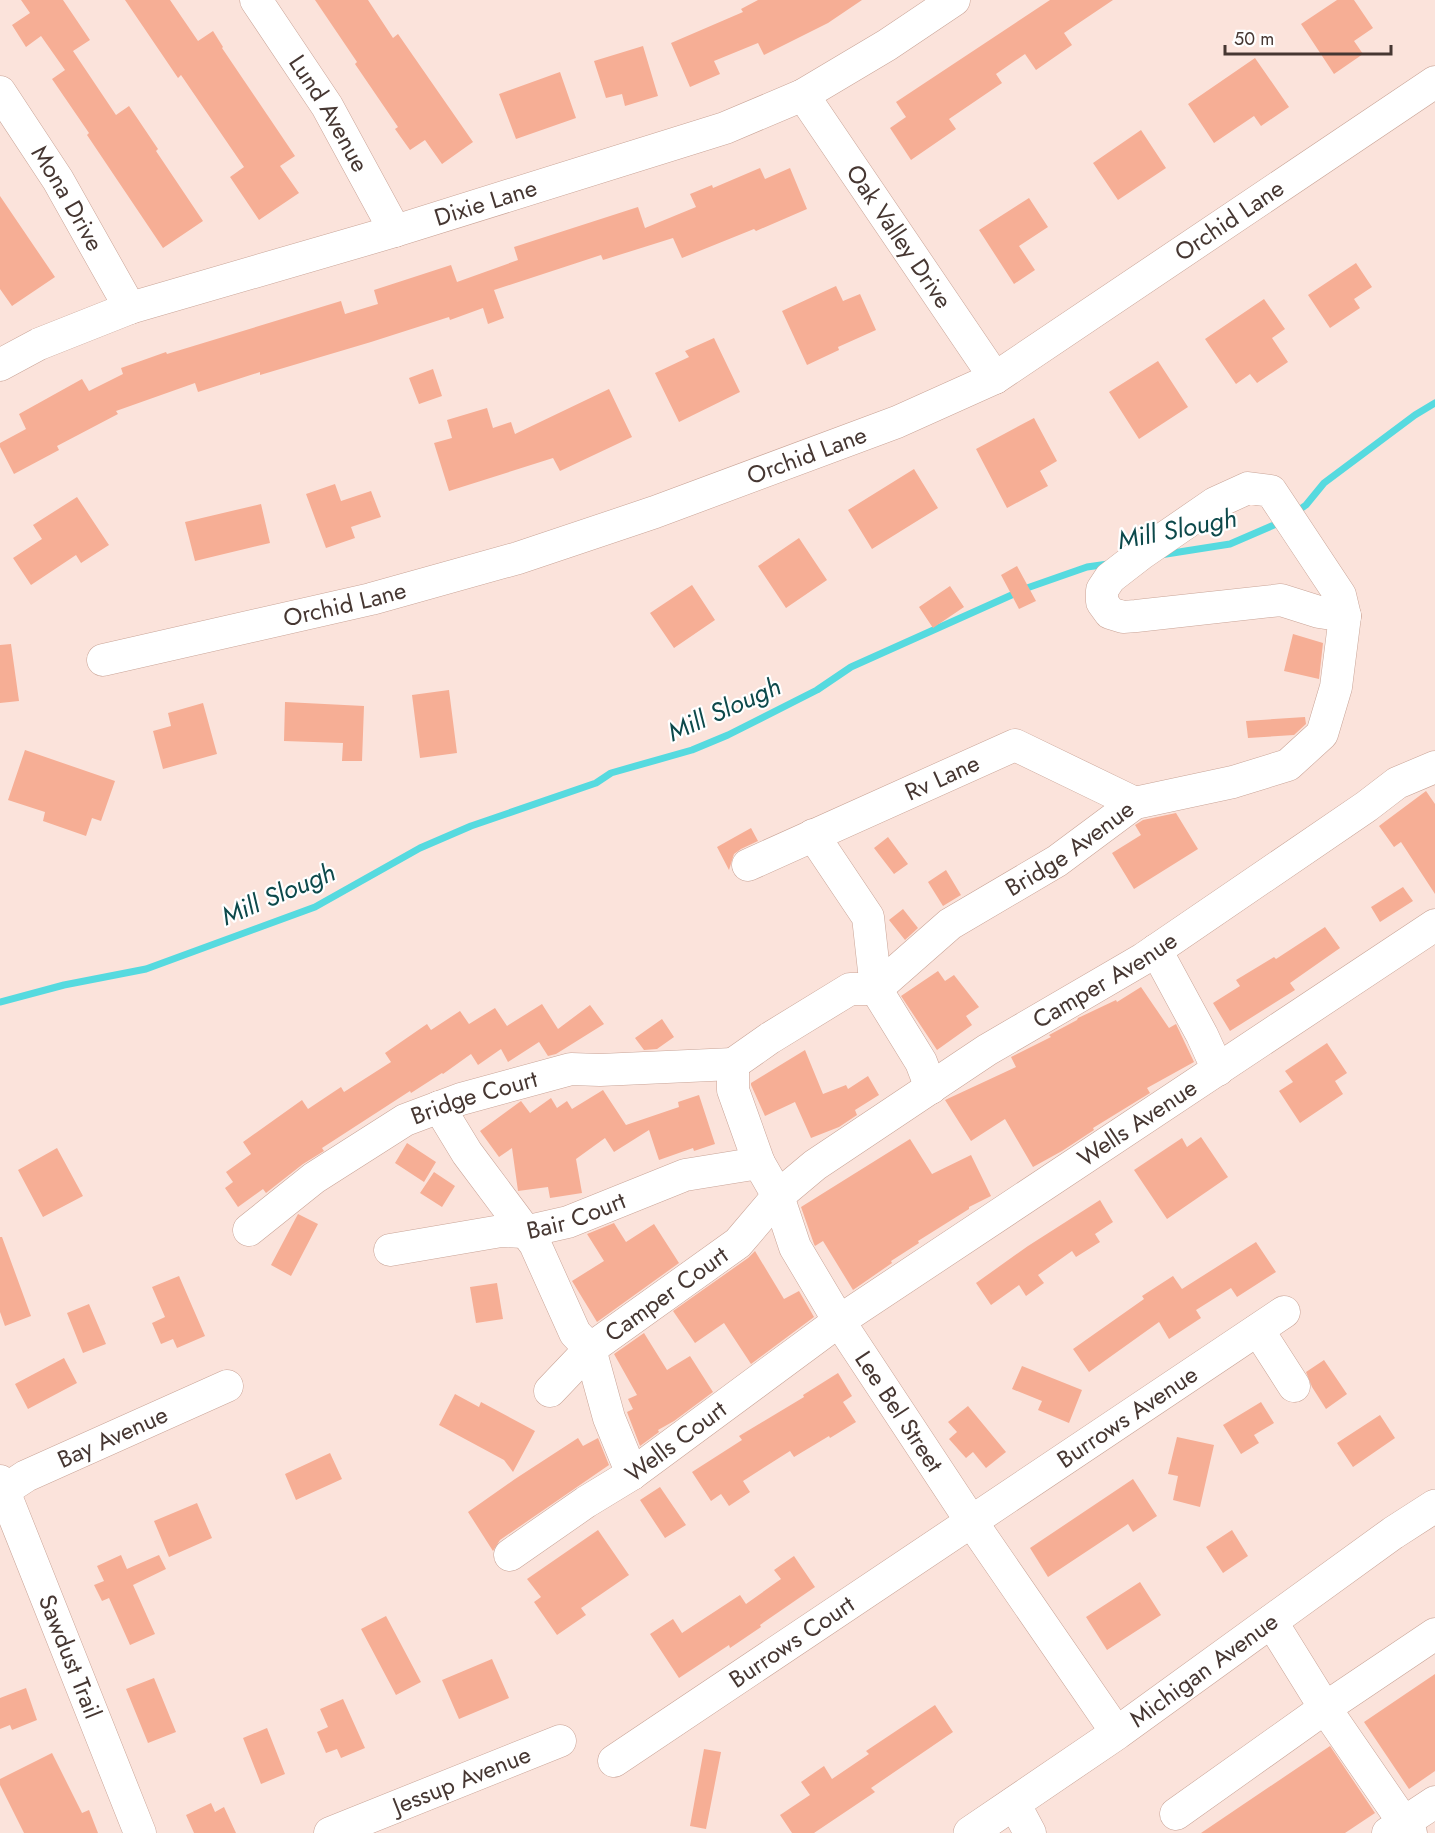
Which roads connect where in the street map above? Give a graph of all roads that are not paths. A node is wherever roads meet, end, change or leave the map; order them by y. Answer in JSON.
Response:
{"nodes":[{"id":1,"x":256,"y":0,"type":"edge"},
{"id":2,"x":954,"y":0,"type":"edge"},
{"id":3,"x":1435,"y":82,"type":"edge"},
{"id":4,"x":0,"y":92,"type":"edge"},
{"id":5,"x":803,"y":95,"type":"junction"},
{"id":6,"x":395,"y":231,"type":"junction"},
{"id":7,"x":130,"y":308,"type":"junction"},
{"id":8,"x":0,"y":365,"type":"edge"},
{"id":9,"x":995,"y":378,"type":"junction"},
{"id":10,"x":1345,"y":616,"type":"junction"},
{"id":11,"x":103,"y":660,"type":"dead end"},
{"id":12,"x":1435,"y":767,"type":"edge"},
{"id":13,"x":1135,"y":803,"type":"junction"},
{"id":14,"x":813,"y":835,"type":"junction"},
{"id":15,"x":748,"y":864,"type":"dead end"},
{"id":16,"x":1435,"y":925,"type":"edge"},
{"id":17,"x":1156,"y":950,"type":"junction"},
{"id":18,"x":876,"y":989,"type":"junction"},
{"id":19,"x":733,"y":1064,"type":"junction"},
{"id":20,"x":1218,"y":1070,"type":"junction"},
{"id":21,"x":931,"y":1088,"type":"junction"},
{"id":22,"x":438,"y":1107,"type":"junction"},
{"id":23,"x":759,"y":1163,"type":"junction"},
{"id":24,"x":777,"y":1196,"type":"junction"},
{"id":25,"x":249,"y":1230,"type":"dead end"},
{"id":26,"x":524,"y":1232,"type":"junction"},
{"id":27,"x":390,"y":1250,"type":"dead end"},
{"id":28,"x":1284,"y":1312,"type":"dead end"},
{"id":29,"x":839,"y":1321,"type":"junction"},
{"id":30,"x":1258,"y":1330,"type":"junction"},
{"id":31,"x":590,"y":1349,"type":"junction"},
{"id":32,"x":227,"y":1386,"type":"dead end"},
{"id":33,"x":1294,"y":1386,"type":"dead end"},
{"id":34,"x":550,"y":1391,"type":"dead end"},
{"id":35,"x":632,"y":1474,"type":"junction"},
{"id":36,"x":1,"y":1489,"type":"edge"},
{"id":37,"x":1435,"y":1506,"type":"edge"},
{"id":38,"x":971,"y":1521,"type":"junction"},
{"id":39,"x":510,"y":1555,"type":"dead end"},
{"id":40,"x":1271,"y":1622,"type":"junction"},
{"id":41,"x":1435,"y":1634,"type":"edge"},
{"id":42,"x":1325,"y":1708,"type":"junction"},
{"id":43,"x":1117,"y":1733,"type":"junction"},
{"id":44,"x":560,"y":1741,"type":"dead end"},
{"id":45,"x":614,"y":1761,"type":"dead end"},
{"id":46,"x":1435,"y":1802,"type":"edge"},
{"id":47,"x":1014,"y":1803,"type":"junction"},
{"id":48,"x":1176,"y":1814,"type":"dead end"},
{"id":49,"x":1401,"y":1829,"type":"edge"},
{"id":50,"x":140,"y":1833,"type":"edge"},
{"id":51,"x":330,"y":1833,"type":"edge"},
{"id":52,"x":970,"y":1833,"type":"edge"},
{"id":53,"x":1030,"y":1833,"type":"edge"}],
"edges":[{"from":1,"to":6,"type":"street","name":"Lund Avenue"},
{"from":2,"to":5,"type":"street","name":"Dixie Lane"},
{"from":3,"to":9,"type":"street","name":"Orchid Lane"},
{"from":4,"to":7,"type":"street","name":"Mona Drive"},
{"from":5,"to":6,"type":"street","name":"Dixie Lane"},
{"from":5,"to":9,"type":"street","name":"Oak Valley Drive"},
{"from":6,"to":7,"type":"street","name":"Dixie Lane"},
{"from":7,"to":8,"type":"street","name":"Dixie Lane"},
{"from":9,"to":11,"type":"street","name":"Orchid Lane"},
{"from":10,"to":10,"type":"street"},
{"from":10,"to":13,"type":"street","name":"Bridge Avenue"},
{"from":12,"to":17,"type":"street","name":"Camper Avenue"},
{"from":13,"to":14,"type":"street","name":"Rv Lane"},
{"from":13,"to":18,"type":"street","name":"Bridge Avenue"},
{"from":14,"to":15,"type":"street","name":"Rv Lane"},
{"from":14,"to":18,"type":"street"},
{"from":16,"to":20,"type":"street","name":"Wells Avenue"},
{"from":17,"to":20,"type":"street"},
{"from":17,"to":21,"type":"street","name":"Camper Avenue"},
{"from":18,"to":19,"type":"street"},
{"from":18,"to":21,"type":"street"},
{"from":19,"to":22,"type":"street","name":"Bridge Court"},
{"from":19,"to":23,"type":"street","name":"Lee Bel Street"},
{"from":20,"to":29,"type":"street","name":"Wells Avenue"},
{"from":21,"to":24,"type":"street","name":"Camper Avenue"},
{"from":22,"to":25,"type":"street","name":"Bridge Court"},
{"from":22,"to":26,"type":"street"},
{"from":23,"to":24,"type":"street","name":"Lee Bel Street"},
{"from":23,"to":26,"type":"street","name":"Bair Court"},
{"from":24,"to":29,"type":"street","name":"Lee Bel Street"},
{"from":24,"to":31,"type":"street","name":"Camper Court"},
{"from":26,"to":27,"type":"street","name":"Bair Court"},
{"from":26,"to":31,"type":"street"},
{"from":28,"to":30,"type":"street","name":"Burrows Avenue"},
{"from":29,"to":35,"type":"street","name":"Wells Court"},
{"from":29,"to":38,"type":"street","name":"Lee Bel Street"},
{"from":30,"to":33,"type":"street"},
{"from":30,"to":38,"type":"street","name":"Burrows Avenue"},
{"from":31,"to":34,"type":"street","name":"Camper Court"},
{"from":31,"to":35,"type":"street"},
{"from":32,"to":36,"type":"street","name":"Bay Avenue"},
{"from":35,"to":39,"type":"street","name":"Wells Court"},
{"from":36,"to":50,"type":"street","name":"Sawdust Trail"},
{"from":37,"to":40,"type":"main road","name":"Michigan Avenue"},
{"from":38,"to":43,"type":"street","name":"Lee Bel Street"},
{"from":38,"to":45,"type":"street","name":"Burrows Court"},
{"from":40,"to":42,"type":"street"},
{"from":40,"to":43,"type":"main road","name":"Michigan Avenue"},
{"from":41,"to":42,"type":"street"},
{"from":42,"to":48,"type":"street"},
{"from":42,"to":49,"type":"street"},
{"from":43,"to":47,"type":"main road","name":"Michigan Avenue"},
{"from":44,"to":51,"type":"street","name":"Jessup Avenue"},
{"from":46,"to":49,"type":"street"},
{"from":47,"to":52,"type":"main road","name":"Michigan Avenue"},
{"from":47,"to":53,"type":"street"}]}
